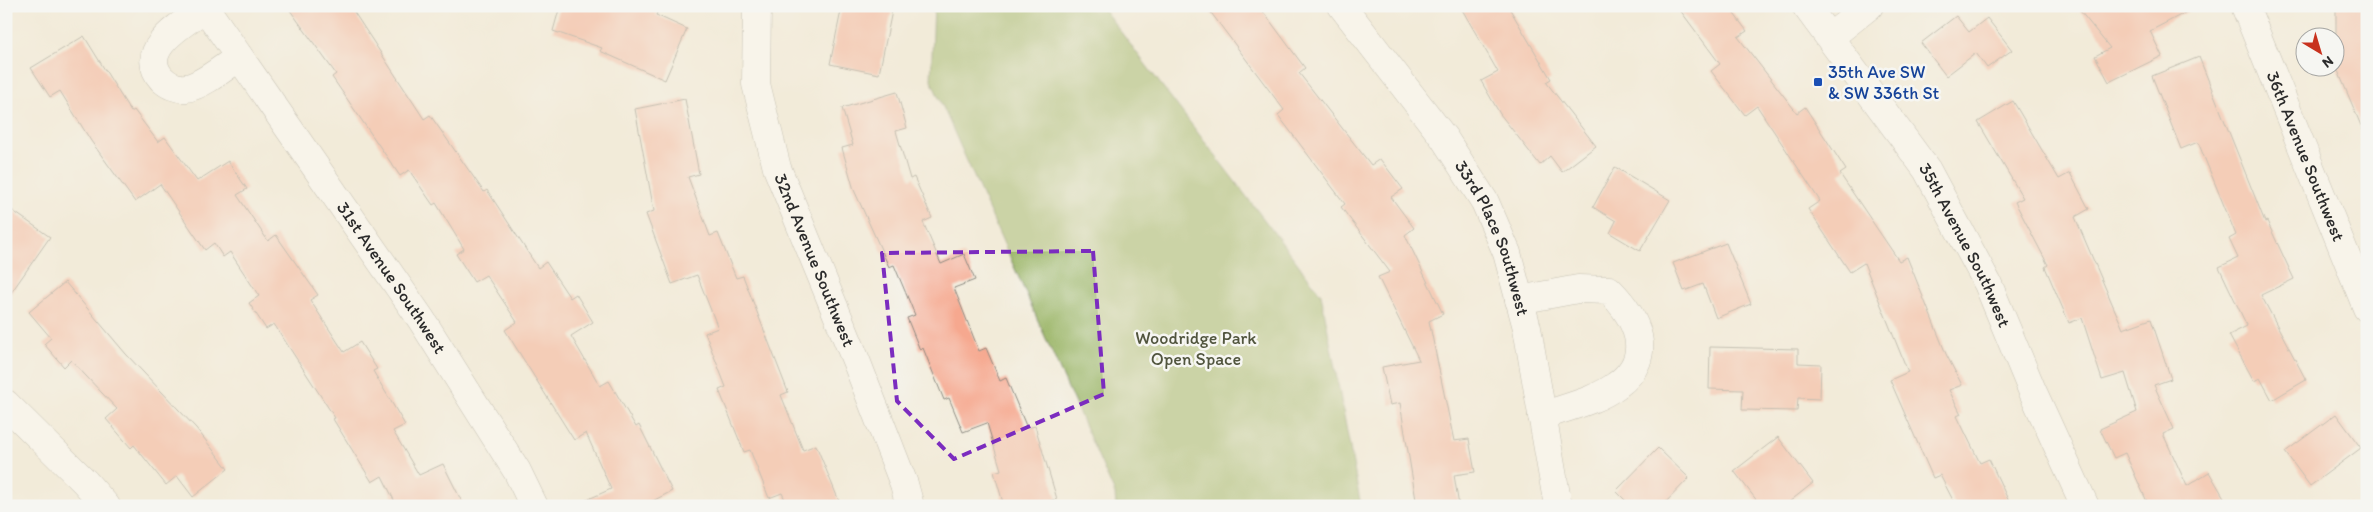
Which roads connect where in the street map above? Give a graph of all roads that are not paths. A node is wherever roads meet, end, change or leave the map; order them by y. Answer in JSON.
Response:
{"nodes":[{"id":1,"x":757,"y":6,"type":"edge"},
{"id":2,"x":1342,"y":6,"type":"edge"},
{"id":3,"x":1806,"y":6,"type":"edge"},
{"id":4,"x":1869,"y":6,"type":"edge"},
{"id":5,"x":2245,"y":6,"type":"edge"},
{"id":6,"x":204,"y":7,"type":"edge"},
{"id":7,"x":1830,"y":37,"type":"junction"},
{"id":8,"x":239,"y":57,"type":"junction"},
{"id":9,"x":1519,"y":300,"type":"junction"},
{"id":10,"x":2367,"y":308,"type":"edge"},
{"id":11,"x":6,"y":404,"type":"edge"},
{"id":12,"x":1542,"y":416,"type":"junction"},
{"id":13,"x":106,"y":506,"type":"edge"},
{"id":14,"x":534,"y":506,"type":"edge"},
{"id":15,"x":910,"y":506,"type":"edge"},
{"id":16,"x":1558,"y":506,"type":"edge"},
{"id":17,"x":2086,"y":506,"type":"edge"}],
"edges":[{"from":1,"to":15,"type":"street","name":"32nd Avenue Southwest"},
{"from":2,"to":9,"type":"street","name":"33rd Place Southwest"},
{"from":3,"to":7,"type":"street","name":"35th Avenue Southwest"},
{"from":4,"to":7,"type":"street"},
{"from":5,"to":10,"type":"street","name":"36th Avenue Southwest"},
{"from":6,"to":8,"type":"street","name":"31st Avenue Southwest"},
{"from":6,"to":8,"type":"street","name":"31st Avenue Southwest"},
{"from":7,"to":17,"type":"street","name":"35th Avenue Southwest"},
{"from":8,"to":14,"type":"street","name":"31st Avenue Southwest"},
{"from":9,"to":12,"type":"street","name":"33rd Place Southwest"},
{"from":9,"to":12,"type":"street"},
{"from":11,"to":13,"type":"street"},
{"from":12,"to":16,"type":"street","name":"33rd Place Southwest"}]}
